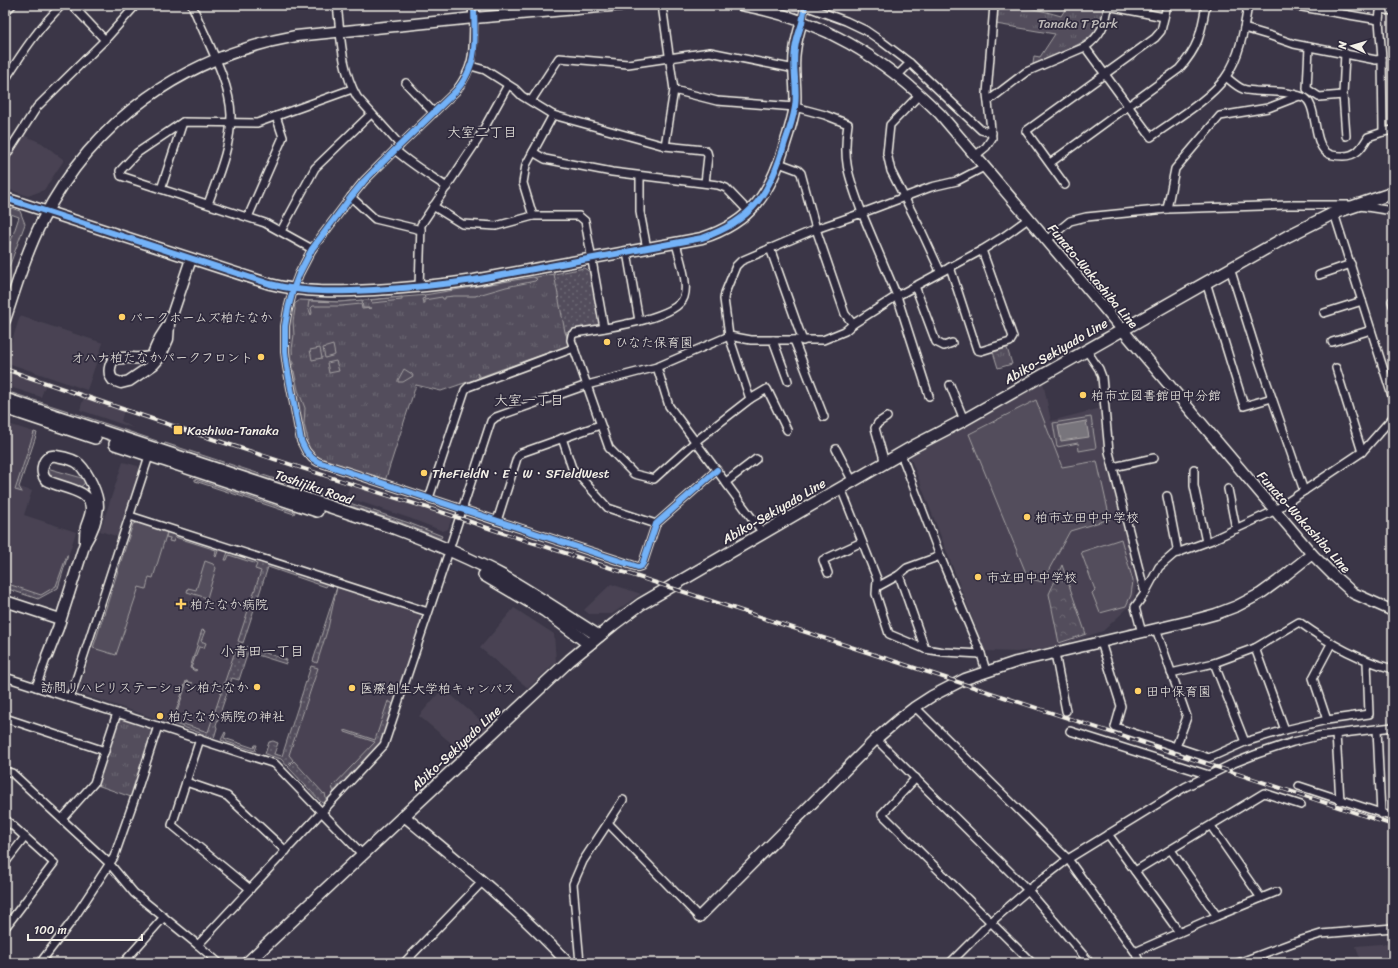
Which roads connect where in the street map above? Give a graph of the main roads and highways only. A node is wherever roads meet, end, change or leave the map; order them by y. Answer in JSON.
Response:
{"nodes":[{"id":1,"x":1393,"y":193,"type":"edge"},
{"id":2,"x":5,"y":399,"type":"edge"},
{"id":3,"x":5,"y":408,"type":"edge"},
{"id":4,"x":448,"y":553,"type":"junction"},
{"id":5,"x":599,"y":636,"type":"junction"},
{"id":6,"x":589,"y":644,"type":"junction"},
{"id":7,"x":246,"y":963,"type":"edge"}],
"edges":[{"from":1,"to":5,"type":"main road","name":"Abiko-Sekiyado Line"},
{"from":2,"to":4,"type":"main road","name":"Toshijiku Road"},
{"from":3,"to":4,"type":"main road","name":"Toshijiku Road"},
{"from":4,"to":5,"type":"main road","name":"Toshijiku Road"},
{"from":4,"to":6,"type":"main road","name":"Toshijiku Road"},
{"from":5,"to":6,"type":"main road","name":"Abiko-Sekiyado Line"},
{"from":6,"to":7,"type":"main road","name":"Abiko-Sekiyado Line"}]}
